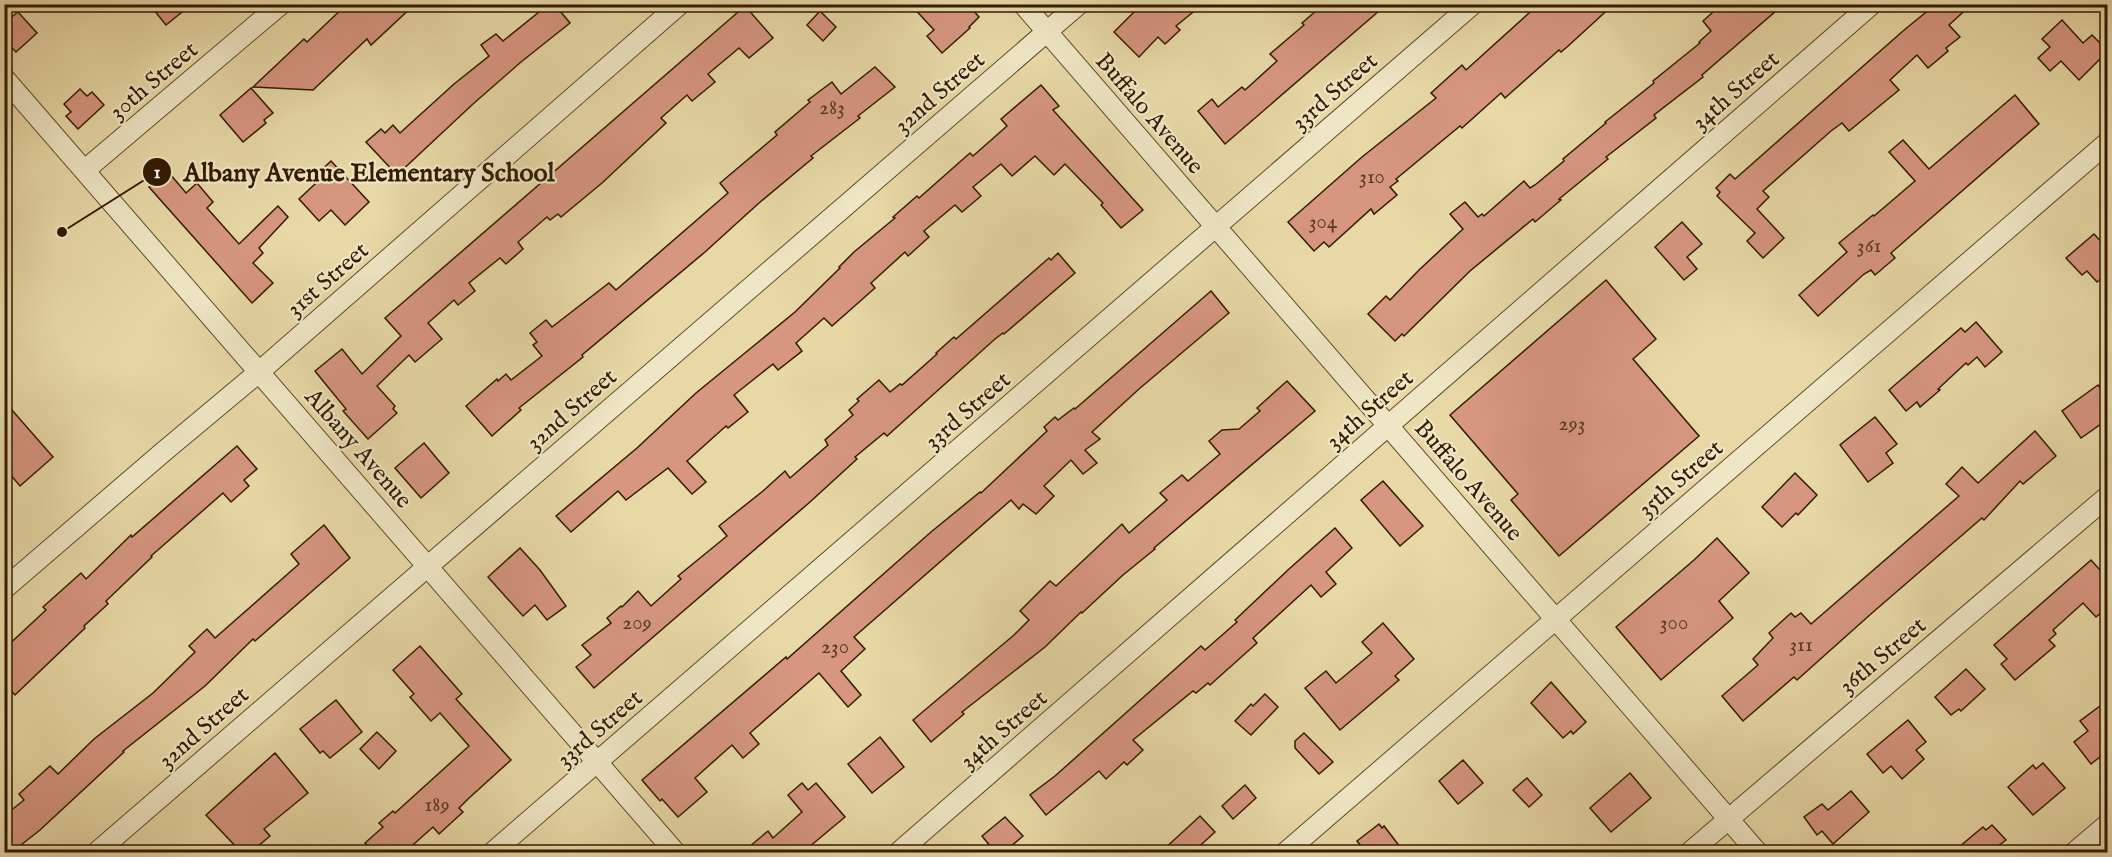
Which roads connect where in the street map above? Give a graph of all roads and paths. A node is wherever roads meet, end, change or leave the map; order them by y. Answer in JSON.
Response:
{"nodes":[{"id":1,"x":281,"y":4,"type":"edge"},
{"id":2,"x":680,"y":4,"type":"edge"},
{"id":3,"x":1023,"y":4,"type":"edge"},
{"id":4,"x":1079,"y":4,"type":"edge"},
{"id":5,"x":1473,"y":4,"type":"edge"},
{"id":6,"x":1872,"y":4,"type":"edge"},
{"id":7,"x":1047,"y":32,"type":"junction"},
{"id":8,"x":4,"y":78,"type":"edge"},
{"id":9,"x":2108,"y":142,"type":"edge"},
{"id":10,"x":85,"y":171,"type":"junction"},
{"id":11,"x":1215,"y":228,"type":"junction"},
{"id":12,"x":259,"y":372,"type":"junction"},
{"id":13,"x":1389,"y":426,"type":"junction"},
{"id":14,"x":2108,"y":496,"type":"edge"},
{"id":15,"x":428,"y":567,"type":"junction"},
{"id":16,"x":4,"y":588,"type":"edge"},
{"id":17,"x":1555,"y":620,"type":"junction"},
{"id":18,"x":598,"y":763,"type":"junction"},
{"id":19,"x":1728,"y":820,"type":"junction"},
{"id":20,"x":2108,"y":824,"type":"edge"},
{"id":21,"x":97,"y":852,"type":"edge"},
{"id":22,"x":493,"y":852,"type":"edge"},
{"id":23,"x":675,"y":852,"type":"edge"},
{"id":24,"x":899,"y":852,"type":"edge"},
{"id":25,"x":1286,"y":852,"type":"edge"},
{"id":26,"x":1690,"y":852,"type":"edge"},
{"id":27,"x":1757,"y":852,"type":"edge"},
{"id":28,"x":2075,"y":852,"type":"edge"}],
"edges":[{"from":1,"to":10,"type":"street","name":"30th Street"},
{"from":2,"to":12,"type":"street","name":"31st Street"},
{"from":3,"to":7,"type":"street","name":"Buffalo Avenue"},
{"from":4,"to":7,"type":"street","name":"32nd Street"},
{"from":5,"to":11,"type":"street","name":"33rd Street"},
{"from":6,"to":13,"type":"street","name":"34th Street"},
{"from":7,"to":11,"type":"street","name":"Buffalo Avenue"},
{"from":7,"to":15,"type":"street","name":"32nd Street"},
{"from":8,"to":10,"type":"street","name":"Albany Avenue"},
{"from":9,"to":17,"type":"street","name":"35th Street"},
{"from":10,"to":12,"type":"street","name":"Albany Avenue"},
{"from":11,"to":13,"type":"street","name":"Buffalo Avenue"},
{"from":11,"to":18,"type":"street","name":"33rd Street"},
{"from":12,"to":15,"type":"street","name":"Albany Avenue"},
{"from":12,"to":16,"type":"street","name":"31st Street"},
{"from":13,"to":17,"type":"street","name":"Buffalo Avenue"},
{"from":13,"to":24,"type":"street","name":"34th Street"},
{"from":14,"to":19,"type":"street","name":"36th Street"},
{"from":15,"to":18,"type":"street","name":"Albany Avenue"},
{"from":15,"to":21,"type":"street","name":"32nd Street"},
{"from":17,"to":19,"type":"street","name":"Buffalo Avenue"},
{"from":17,"to":25,"type":"street","name":"35th Street"},
{"from":18,"to":22,"type":"street","name":"33rd Street"},
{"from":18,"to":23,"type":"street","name":"Albany Avenue"},
{"from":19,"to":26,"type":"street","name":"36th Street"},
{"from":19,"to":27,"type":"street","name":"Buffalo Avenue"},
{"from":20,"to":28,"type":"street"}]}
